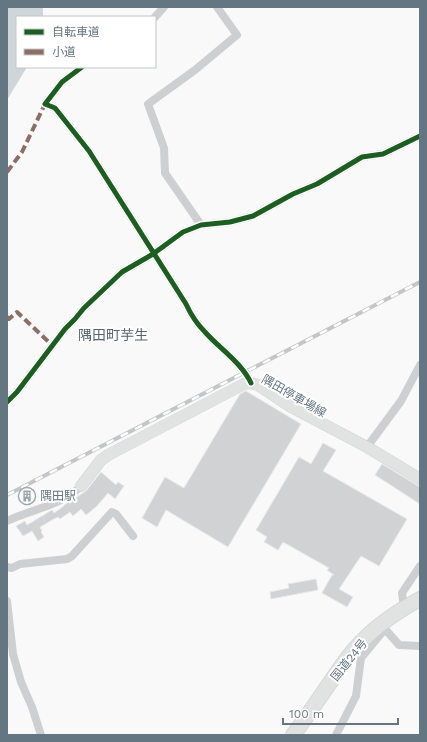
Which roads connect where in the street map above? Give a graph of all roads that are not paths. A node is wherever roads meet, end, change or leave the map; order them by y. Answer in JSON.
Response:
{"nodes":[{"id":1,"x":164,"y":7,"type":"edge"},
{"id":2,"x":217,"y":7,"type":"edge"},
{"id":3,"x":156,"y":16,"type":"edge"},
{"id":4,"x":81,"y":68,"type":"edge"},
{"id":5,"x":420,"y":136,"type":"edge"},
{"id":6,"x":201,"y":225,"type":"junction"},
{"id":7,"x":153,"y":254,"type":"junction"},
{"id":8,"x":420,"y":365,"type":"edge"},
{"id":9,"x":251,"y":383,"type":"junction"},
{"id":10,"x":7,"y":402,"type":"edge"},
{"id":11,"x":367,"y":447,"type":"junction"},
{"id":12,"x":420,"y":479,"type":"edge"},
{"id":13,"x":81,"y":486,"type":"joint"},
{"id":14,"x":7,"y":521,"type":"edge"},
{"id":15,"x":133,"y":536,"type":"dead end"},
{"id":16,"x":420,"y":566,"type":"edge"},
{"id":17,"x":7,"y":567,"type":"edge"},
{"id":18,"x":420,"y":599,"type":"edge"},
{"id":19,"x":7,"y":600,"type":"edge"},
{"id":20,"x":404,"y":607,"type":"junction"},
{"id":21,"x":384,"y":625,"type":"junction"},
{"id":22,"x":420,"y":646,"type":"edge"},
{"id":23,"x":41,"y":735,"type":"edge"},
{"id":24,"x":293,"y":735,"type":"edge"},
{"id":25,"x":336,"y":735,"type":"edge"}],
"edges":[{"from":1,"to":3,"type":"street"},
{"from":2,"to":6,"type":"street"},
{"from":4,"to":7,"type":"street"},
{"from":5,"to":6,"type":"street"},
{"from":6,"to":7,"type":"street"},
{"from":7,"to":9,"type":"street"},
{"from":7,"to":10,"type":"street"},
{"from":8,"to":11,"type":"street"},
{"from":9,"to":11,"type":"main road","name":"隅田停車場線"},
{"from":9,"to":13,"type":"main road","name":"隅田停車場線"},
{"from":11,"to":12,"type":"main road","name":"隅田停車場線"},
{"from":13,"to":14,"type":"street"},
{"from":15,"to":17,"type":"street"},
{"from":16,"to":20,"type":"street"},
{"from":18,"to":20,"type":"highway","name":"国道24号"},
{"from":19,"to":23,"type":"street"},
{"from":20,"to":21,"type":"highway","name":"国道24号"},
{"from":21,"to":22,"type":"street"},
{"from":21,"to":24,"type":"highway","name":"国道24号"},
{"from":21,"to":25,"type":"street"}]}
